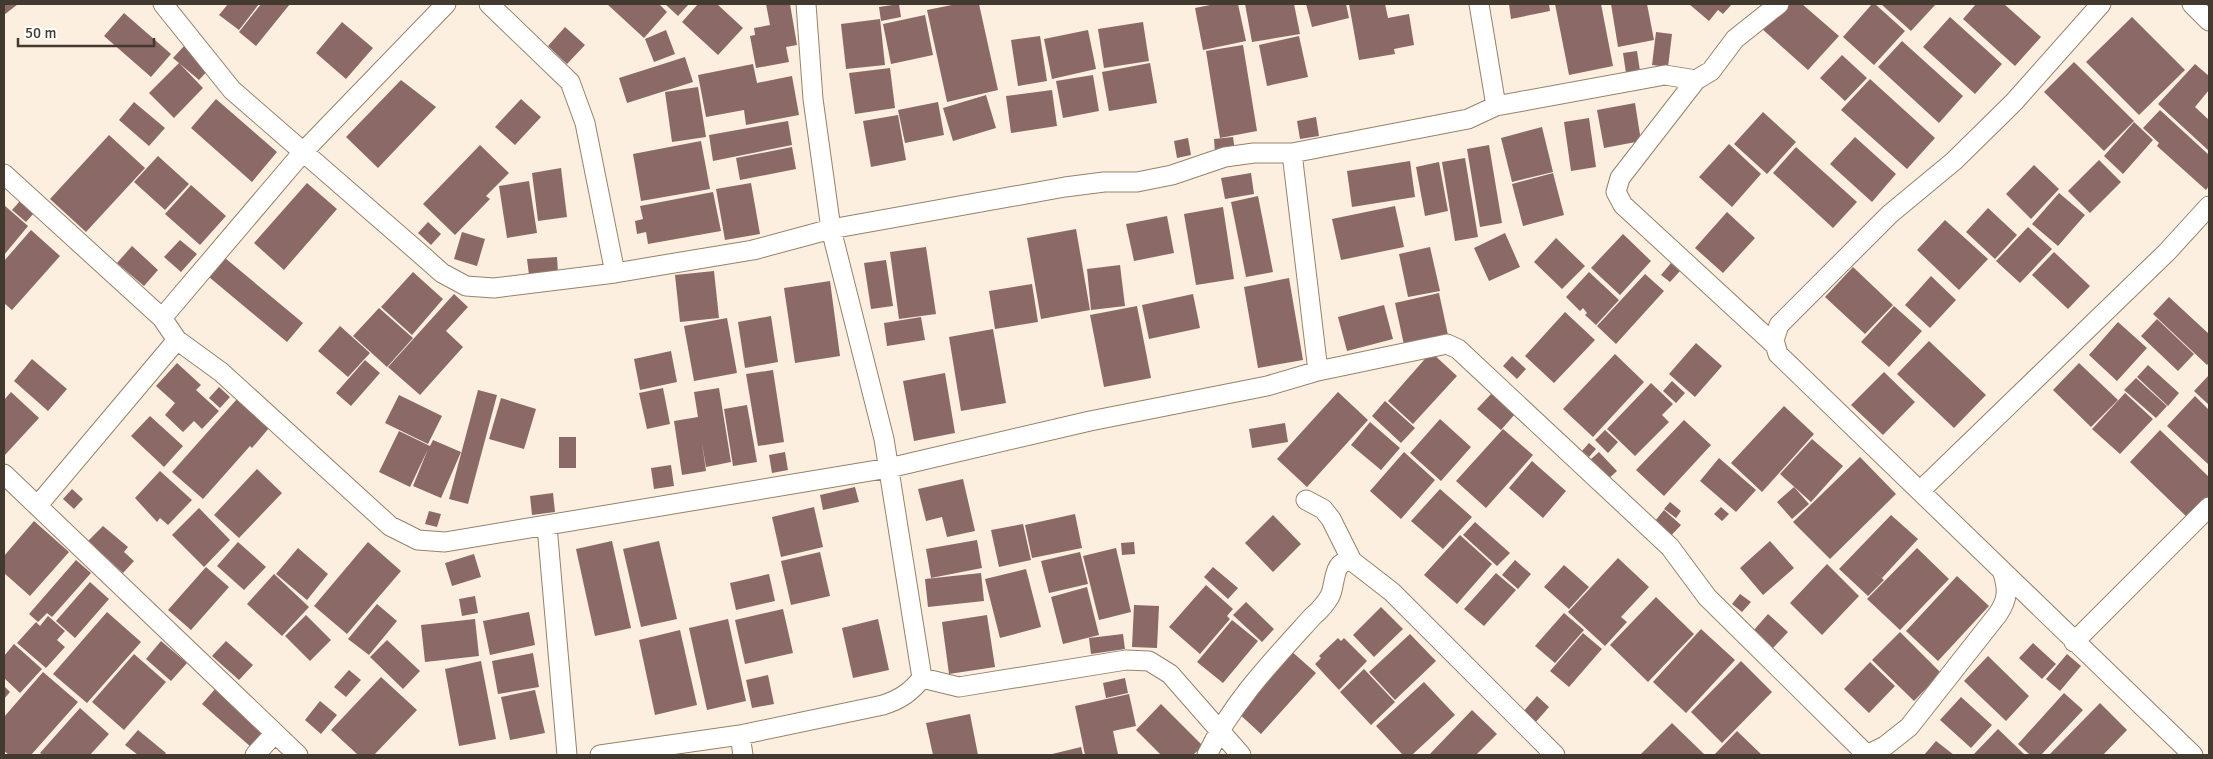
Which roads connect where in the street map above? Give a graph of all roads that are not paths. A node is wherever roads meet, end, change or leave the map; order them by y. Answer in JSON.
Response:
{"nodes":[{"id":1,"x":163,"y":4,"type":"edge"},
{"id":2,"x":446,"y":4,"type":"edge"},
{"id":3,"x":489,"y":4,"type":"edge"},
{"id":4,"x":806,"y":4,"type":"edge"},
{"id":5,"x":1479,"y":4,"type":"edge"},
{"id":6,"x":1779,"y":4,"type":"edge"},
{"id":7,"x":2101,"y":4,"type":"edge"},
{"id":8,"x":2192,"y":4,"type":"edge"},
{"id":9,"x":2209,"y":22,"type":"edge"},
{"id":10,"x":1696,"y":80,"type":"junction"},
{"id":11,"x":1496,"y":106,"type":"junction"},
{"id":12,"x":303,"y":152,"type":"junction"},
{"id":13,"x":1292,"y":153,"type":"junction"},
{"id":14,"x":4,"y":174,"type":"edge"},
{"id":15,"x":2209,"y":206,"type":"edge"},
{"id":16,"x":831,"y":229,"type":"junction"},
{"id":17,"x":615,"y":273,"type":"junction"},
{"id":18,"x":162,"y":318,"type":"junction"},
{"id":19,"x":177,"y":340,"type":"junction"},
{"id":20,"x":1776,"y":344,"type":"junction"},
{"id":21,"x":1318,"y":371,"type":"junction"},
{"id":22,"x":889,"y":468,"type":"junction"},
{"id":23,"x":4,"y":474,"type":"edge"},
{"id":24,"x":1921,"y":490,"type":"junction"},
{"id":25,"x":1306,"y":500,"type":"dead end"},
{"id":26,"x":38,"y":505,"type":"junction"},
{"id":27,"x":2209,"y":507,"type":"edge"},
{"id":28,"x":547,"y":526,"type":"junction"},
{"id":29,"x":1352,"y":561,"type":"junction"},
{"id":30,"x":2002,"y":573,"type":"junction"},
{"id":31,"x":2074,"y":642,"type":"junction"},
{"id":32,"x":922,"y":678,"type":"junction"},
{"id":33,"x":1218,"y":732,"type":"junction"},
{"id":34,"x":275,"y":733,"type":"junction"},
{"id":35,"x":740,"y":735,"type":"junction"},
{"id":36,"x":255,"y":755,"type":"edge"},
{"id":37,"x":298,"y":755,"type":"edge"},
{"id":38,"x":567,"y":755,"type":"edge"},
{"id":39,"x":600,"y":755,"type":"edge"},
{"id":40,"x":743,"y":755,"type":"edge"},
{"id":41,"x":1207,"y":755,"type":"edge"},
{"id":42,"x":1241,"y":755,"type":"edge"},
{"id":43,"x":1555,"y":755,"type":"edge"},
{"id":44,"x":1867,"y":755,"type":"edge"},
{"id":45,"x":2193,"y":755,"type":"edge"}],
"edges":[{"from":1,"to":12,"type":"street"},
{"from":2,"to":12,"type":"street"},
{"from":3,"to":17,"type":"street"},
{"from":4,"to":16,"type":"street"},
{"from":5,"to":11,"type":"street"},
{"from":6,"to":10,"type":"street"},
{"from":7,"to":20,"type":"street"},
{"from":8,"to":9,"type":"street"},
{"from":10,"to":11,"type":"street"},
{"from":10,"to":20,"type":"street"},
{"from":11,"to":13,"type":"street"},
{"from":12,"to":17,"type":"street"},
{"from":12,"to":18,"type":"street"},
{"from":13,"to":16,"type":"street"},
{"from":13,"to":21,"type":"street"},
{"from":14,"to":18,"type":"street"},
{"from":15,"to":24,"type":"street"},
{"from":16,"to":17,"type":"street"},
{"from":16,"to":22,"type":"street"},
{"from":18,"to":19,"type":"street"},
{"from":19,"to":26,"type":"street"},
{"from":19,"to":28,"type":"street"},
{"from":20,"to":24,"type":"street"},
{"from":21,"to":22,"type":"street"},
{"from":21,"to":44,"type":"street"},
{"from":22,"to":28,"type":"street"},
{"from":22,"to":32,"type":"street"},
{"from":23,"to":26,"type":"street"},
{"from":24,"to":30,"type":"street"},
{"from":25,"to":29,"type":"street"},
{"from":26,"to":34,"type":"street"},
{"from":27,"to":31,"type":"street"},
{"from":28,"to":38,"type":"street"},
{"from":29,"to":33,"type":"street"},
{"from":29,"to":43,"type":"street"},
{"from":30,"to":31,"type":"street"},
{"from":30,"to":44,"type":"street"},
{"from":31,"to":45,"type":"street"},
{"from":32,"to":33,"type":"street"},
{"from":32,"to":35,"type":"street"},
{"from":33,"to":41,"type":"street"},
{"from":33,"to":42,"type":"street"},
{"from":34,"to":36,"type":"street"},
{"from":34,"to":37,"type":"street"},
{"from":35,"to":39,"type":"street"},
{"from":35,"to":40,"type":"street"}]}
